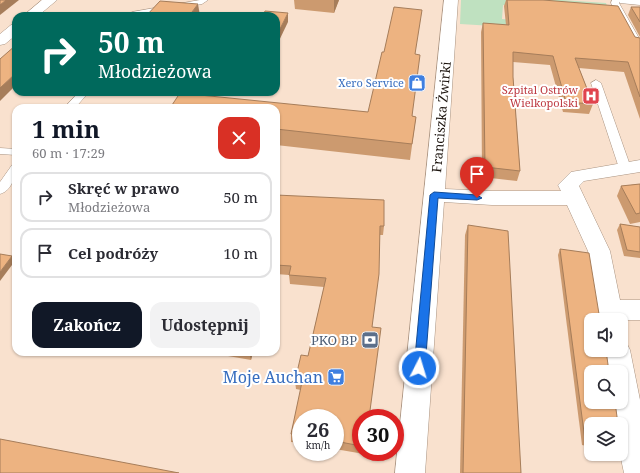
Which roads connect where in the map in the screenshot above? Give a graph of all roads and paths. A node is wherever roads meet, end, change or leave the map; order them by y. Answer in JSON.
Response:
{"nodes":[{"id":1,"x":50,"y":0,"type":"edge"},
{"id":2,"x":204,"y":0,"type":"edge"},
{"id":3,"x":451,"y":0,"type":"edge"},
{"id":4,"x":616,"y":0,"type":"edge"},
{"id":5,"x":625,"y":0,"type":"edge"},
{"id":6,"x":640,"y":1,"type":"edge"},
{"id":7,"x":35,"y":12,"type":"edge"},
{"id":8,"x":144,"y":12,"type":"edge"},
{"id":9,"x":12,"y":31,"type":"edge"},
{"id":10,"x":0,"y":41,"type":"edge"},
{"id":11,"x":640,"y":43,"type":"edge"},
{"id":12,"x":596,"y":83,"type":"dead end"},
{"id":13,"x":80,"y":96,"type":"edge"},
{"id":14,"x":73,"y":104,"type":"edge"},
{"id":15,"x":0,"y":151,"type":"edge"},
{"id":16,"x":12,"y":152,"type":"edge"},
{"id":17,"x":632,"y":167,"type":"edge"},
{"id":18,"x":12,"y":174,"type":"edge"},
{"id":19,"x":0,"y":190,"type":"edge"},
{"id":20,"x":434,"y":195,"type":"junction"},
{"id":21,"x":574,"y":198,"type":"junction"},
{"id":22,"x":640,"y":310,"type":"edge"},
{"id":23,"x":611,"y":313,"type":"edge"},
{"id":24,"x":623,"y":313,"type":"edge"},
{"id":25,"x":618,"y":357,"type":"edge"},
{"id":26,"x":410,"y":473,"type":"edge"},
{"id":27,"x":640,"y":473,"type":"edge"}],
"edges":[{"from":1,"to":7,"type":"street"},
{"from":2,"to":8,"type":"lane"},
{"from":3,"to":20,"type":"street","name":"Franciszka Żwirki"},
{"from":4,"to":11,"type":"lane"},
{"from":5,"to":6,"type":"street"},
{"from":9,"to":10,"type":"street"},
{"from":12,"to":17,"type":"lane"},
{"from":13,"to":14,"type":"lane"},
{"from":15,"to":16,"type":"lane"},
{"from":17,"to":21,"type":"street"},
{"from":18,"to":19,"type":"lane"},
{"from":20,"to":21,"type":"street"},
{"from":20,"to":26,"type":"street","name":"Franciszka Żwirki"},
{"from":21,"to":23,"type":"street"},
{"from":22,"to":24,"type":"street"},
{"from":25,"to":27,"type":"street"}]}
